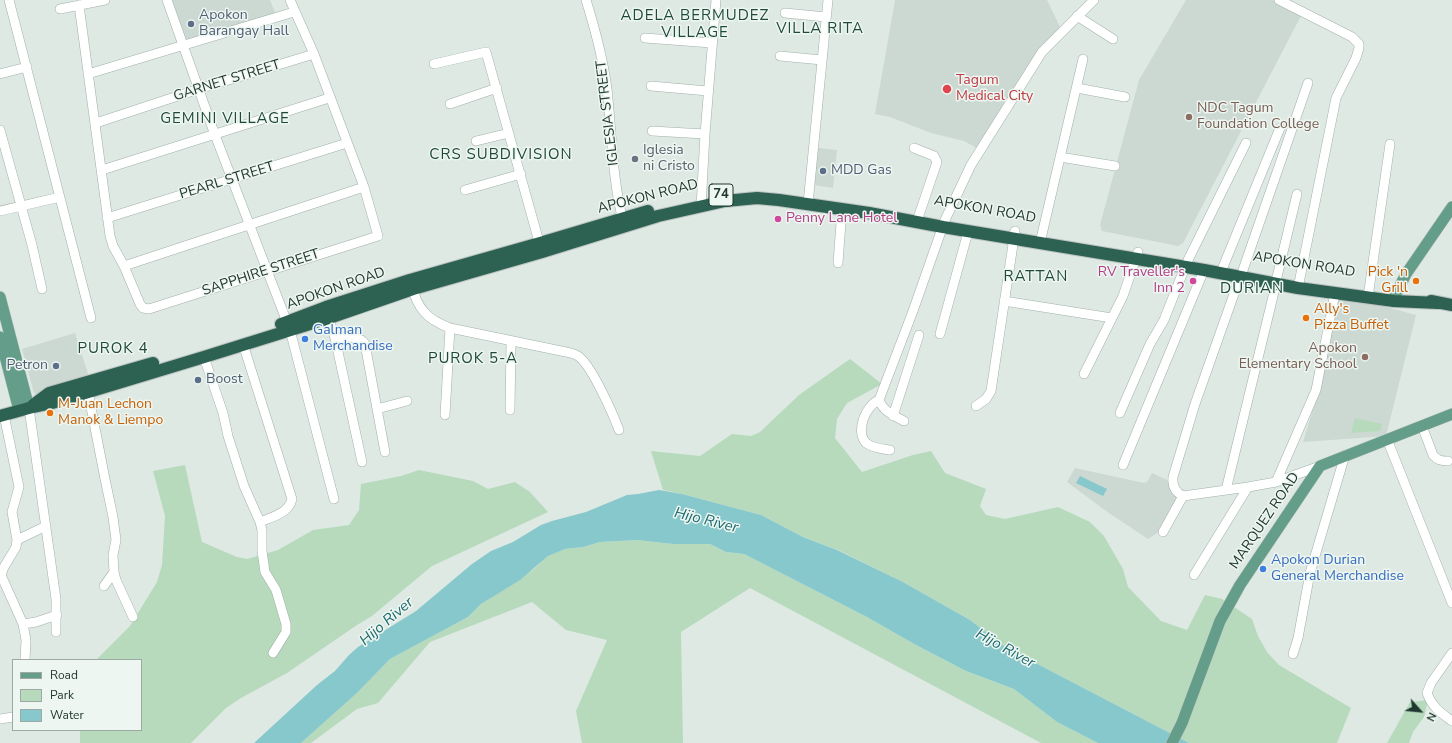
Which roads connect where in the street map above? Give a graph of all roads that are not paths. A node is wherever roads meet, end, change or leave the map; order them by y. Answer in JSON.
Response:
{"nodes":[{"id":1,"x":10,"y":0,"type":"edge"},
{"id":2,"x":105,"y":0,"type":"edge"},
{"id":3,"x":167,"y":0,"type":"edge"},
{"id":4,"x":290,"y":0,"type":"edge"},
{"id":5,"x":586,"y":0,"type":"edge"},
{"id":6,"x":716,"y":0,"type":"edge"},
{"id":7,"x":828,"y":0,"type":"edge"},
{"id":8,"x":1094,"y":0,"type":"edge"},
{"id":9,"x":1280,"y":0,"type":"edge"},
{"id":10,"x":79,"y":5,"type":"junction"},
{"id":11,"x":60,"y":9,"type":"dead end"},
{"id":12,"x":294,"y":12,"type":"junction"},
{"id":13,"x":785,"y":13,"type":"dead end"},
{"id":14,"x":826,"y":16,"type":"junction"},
{"id":15,"x":1077,"y":16,"type":"junction"},
{"id":16,"x":645,"y":38,"type":"dead end"},
{"id":17,"x":1112,"y":39,"type":"dead end"},
{"id":18,"x":712,"y":43,"type":"junction"},
{"id":19,"x":184,"y":46,"type":"junction"},
{"id":20,"x":314,"y":54,"type":"junction"},
{"id":21,"x":780,"y":56,"type":"dead end"},
{"id":22,"x":1083,"y":59,"type":"dead end"},
{"id":23,"x":822,"y":60,"type":"junction"},
{"id":24,"x":434,"y":64,"type":"dead end"},
{"id":25,"x":27,"y":67,"type":"junction"},
{"id":26,"x":0,"y":74,"type":"edge"},
{"id":27,"x":88,"y":74,"type":"junction"},
{"id":28,"x":1308,"y":83,"type":"dead end"},
{"id":29,"x":651,"y":86,"type":"dead end"},
{"id":30,"x":497,"y":88,"type":"junction"},
{"id":31,"x":1077,"y":88,"type":"junction"},
{"id":32,"x":199,"y":89,"type":"junction"},
{"id":33,"x":708,"y":91,"type":"junction"},
{"id":34,"x":1125,"y":97,"type":"dead end"},
{"id":35,"x":330,"y":98,"type":"junction"},
{"id":36,"x":450,"y":104,"type":"dead end"},
{"id":37,"x":96,"y":123,"type":"junction"},
{"id":38,"x":1280,"y":128,"type":"dead end"},
{"id":39,"x":0,"y":130,"type":"edge"},
{"id":40,"x":652,"y":131,"type":"dead end"},
{"id":41,"x":509,"y":132,"type":"junction"},
{"id":42,"x":705,"y":134,"type":"junction"},
{"id":43,"x":215,"y":135,"type":"junction"},
{"id":44,"x":476,"y":141,"type":"dead end"},
{"id":45,"x":347,"y":143,"type":"junction"},
{"id":46,"x":1246,"y":143,"type":"dead end"},
{"id":47,"x":1390,"y":144,"type":"dead end"},
{"id":48,"x":914,"y":148,"type":"dead end"},
{"id":49,"x":1060,"y":157,"type":"junction"},
{"id":50,"x":1115,"y":166,"type":"dead end"},
{"id":51,"x":102,"y":170,"type":"junction"},
{"id":52,"x":521,"y":174,"type":"junction"},
{"id":53,"x":232,"y":179,"type":"junction"},
{"id":54,"x":364,"y":188,"type":"junction"},
{"id":55,"x":465,"y":190,"type":"dead end"},
{"id":56,"x":1297,"y":194,"type":"dead end"},
{"id":57,"x":60,"y":197,"type":"junction"},
{"id":58,"x":809,"y":200,"type":"junction"},
{"id":59,"x":701,"y":202,"type":"junction"},
{"id":60,"x":20,"y":206,"type":"junction"},
{"id":61,"x":1452,"y":207,"type":"edge"},
{"id":62,"x":842,"y":209,"type":"junction"},
{"id":63,"x":0,"y":211,"type":"edge"},
{"id":64,"x":918,"y":217,"type":"junction"},
{"id":65,"x":107,"y":218,"type":"junction"},
{"id":66,"x":623,"y":222,"type":"junction"},
{"id":67,"x":250,"y":224,"type":"junction"},
{"id":68,"x":944,"y":224,"type":"junction"},
{"id":69,"x":968,"y":232,"type":"junction"},
{"id":70,"x":1014,"y":235,"type":"junction"},
{"id":71,"x":1041,"y":239,"type":"junction"},
{"id":72,"x":541,"y":248,"type":"junction"},
{"id":73,"x":1137,"y":255,"type":"junction"},
{"id":74,"x":838,"y":263,"type":"dead end"},
{"id":75,"x":1187,"y":264,"type":"junction"},
{"id":76,"x":124,"y":266,"type":"junction"},
{"id":77,"x":1223,"y":267,"type":"junction"},
{"id":78,"x":1204,"y":270,"type":"junction"},
{"id":79,"x":267,"y":271,"type":"junction"},
{"id":80,"x":1242,"y":273,"type":"junction"},
{"id":81,"x":1277,"y":280,"type":"junction"},
{"id":82,"x":411,"y":284,"type":"junction"},
{"id":83,"x":1299,"y":284,"type":"junction"},
{"id":84,"x":42,"y":289,"type":"dead end"},
{"id":85,"x":1334,"y":293,"type":"junction"},
{"id":86,"x":1368,"y":294,"type":"junction"},
{"id":87,"x":0,"y":297,"type":"edge"},
{"id":88,"x":1395,"y":297,"type":"junction"},
{"id":89,"x":1004,"y":301,"type":"junction"},
{"id":90,"x":1452,"y":305,"type":"edge"},
{"id":91,"x":327,"y":312,"type":"junction"},
{"id":92,"x":91,"y":318,"type":"dead end"},
{"id":93,"x":1112,"y":318,"type":"junction"},
{"id":94,"x":289,"y":326,"type":"junction"},
{"id":95,"x":450,"y":328,"type":"junction"},
{"id":96,"x":940,"y":334,"type":"dead end"},
{"id":97,"x":919,"y":335,"type":"dead end"},
{"id":98,"x":0,"y":337,"type":"edge"},
{"id":99,"x":335,"y":338,"type":"junction"},
{"id":100,"x":511,"y":342,"type":"junction"},
{"id":101,"x":243,"y":344,"type":"junction"},
{"id":102,"x":204,"y":357,"type":"junction"},
{"id":103,"x":1084,"y":374,"type":"dead end"},
{"id":104,"x":88,"y":392,"type":"junction"},
{"id":105,"x":879,"y":400,"type":"junction"},
{"id":106,"x":407,"y":401,"type":"dead end"},
{"id":107,"x":976,"y":406,"type":"dead end"},
{"id":108,"x":24,"y":409,"type":"junction"},
{"id":109,"x":377,"y":409,"type":"junction"},
{"id":110,"x":510,"y":410,"type":"dead end"},
{"id":111,"x":1120,"y":413,"type":"dead end"},
{"id":112,"x":1452,"y":414,"type":"edge"},
{"id":113,"x":2,"y":416,"type":"edge"},
{"id":114,"x":446,"y":416,"type":"dead end"},
{"id":115,"x":894,"y":416,"type":"junction"},
{"id":116,"x":904,"y":421,"type":"dead end"},
{"id":117,"x":1422,"y":426,"type":"junction"},
{"id":118,"x":619,"y":430,"type":"dead end"},
{"id":119,"x":1387,"y":439,"type":"junction"},
{"id":120,"x":890,"y":450,"type":"dead end"},
{"id":121,"x":385,"y":452,"type":"dead end"},
{"id":122,"x":1346,"y":455,"type":"junction"},
{"id":123,"x":1448,"y":461,"type":"dead end"},
{"id":124,"x":362,"y":462,"type":"dead end"},
{"id":125,"x":1123,"y":465,"type":"dead end"},
{"id":126,"x":1320,"y":466,"type":"junction"},
{"id":127,"x":1276,"y":482,"type":"junction"},
{"id":128,"x":1248,"y":487,"type":"junction"},
{"id":129,"x":1226,"y":490,"type":"junction"},
{"id":130,"x":1183,"y":496,"type":"junction"},
{"id":131,"x":334,"y":499,"type":"dead end"},
{"id":132,"x":260,"y":522,"type":"junction"},
{"id":133,"x":46,"y":526,"type":"junction"},
{"id":134,"x":1163,"y":532,"type":"dead end"},
{"id":135,"x":17,"y":540,"type":"junction"},
{"id":136,"x":114,"y":572,"type":"junction"},
{"id":137,"x":1194,"y":575,"type":"dead end"},
{"id":138,"x":104,"y":586,"type":"dead end"},
{"id":139,"x":1452,"y":603,"type":"edge"},
{"id":140,"x":56,"y":615,"type":"junction"},
{"id":141,"x":133,"y":617,"type":"dead end"},
{"id":142,"x":23,"y":624,"type":"junction"},
{"id":143,"x":56,"y":632,"type":"dead end"},
{"id":144,"x":273,"y":653,"type":"dead end"},
{"id":145,"x":1452,"y":653,"type":"edge"},
{"id":146,"x":1292,"y":654,"type":"dead end"},
{"id":147,"x":25,"y":659,"type":"edge"},
{"id":148,"x":12,"y":718,"type":"edge"},
{"id":149,"x":0,"y":719,"type":"edge"},
{"id":150,"x":1452,"y":720,"type":"edge"},
{"id":151,"x":1172,"y":743,"type":"edge"}],
"edges":[{"from":1,"to":25,"type":"street"},
{"from":2,"to":10,"type":"street"},
{"from":3,"to":19,"type":"street"},
{"from":4,"to":12,"type":"street"},
{"from":5,"to":66,"type":"street","name":"IGLESIA STREET"},
{"from":6,"to":18,"type":"street"},
{"from":7,"to":14,"type":"street"},
{"from":8,"to":15,"type":"street"},
{"from":9,"to":83,"type":"street"},
{"from":10,"to":11,"type":"street"},
{"from":10,"to":27,"type":"street"},
{"from":12,"to":19,"type":"street"},
{"from":12,"to":20,"type":"street"},
{"from":13,"to":14,"type":"street"},
{"from":14,"to":23,"type":"street"},
{"from":15,"to":17,"type":"street"},
{"from":15,"to":68,"type":"street"},
{"from":16,"to":18,"type":"street"},
{"from":18,"to":33,"type":"street"},
{"from":19,"to":27,"type":"street"},
{"from":19,"to":32,"type":"street"},
{"from":20,"to":32,"type":"street","name":"GARNET STREET"},
{"from":20,"to":35,"type":"street"},
{"from":21,"to":23,"type":"street"},
{"from":22,"to":31,"type":"street"},
{"from":23,"to":58,"type":"street"},
{"from":24,"to":30,"type":"street"},
{"from":25,"to":26,"type":"street"},
{"from":25,"to":57,"type":"street"},
{"from":27,"to":37,"type":"street"},
{"from":28,"to":80,"type":"street"},
{"from":29,"to":33,"type":"street"},
{"from":30,"to":36,"type":"street"},
{"from":30,"to":41,"type":"street"},
{"from":31,"to":34,"type":"street"},
{"from":31,"to":49,"type":"street"},
{"from":32,"to":37,"type":"street","name":"GARNET STREET"},
{"from":32,"to":43,"type":"street"},
{"from":33,"to":42,"type":"street"},
{"from":35,"to":43,"type":"street"},
{"from":35,"to":45,"type":"street"},
{"from":37,"to":51,"type":"street"},
{"from":38,"to":77,"type":"street"},
{"from":39,"to":60,"type":"street"},
{"from":40,"to":42,"type":"street"},
{"from":41,"to":44,"type":"street"},
{"from":41,"to":52,"type":"street"},
{"from":42,"to":59,"type":"street"},
{"from":43,"to":51,"type":"street"},
{"from":43,"to":53,"type":"street"},
{"from":45,"to":53,"type":"street","name":"PEARL STREET"},
{"from":45,"to":54,"type":"street"},
{"from":46,"to":75,"type":"street"},
{"from":47,"to":86,"type":"street"},
{"from":48,"to":64,"type":"street"},
{"from":49,"to":50,"type":"street"},
{"from":49,"to":71,"type":"street"},
{"from":51,"to":65,"type":"street"},
{"from":52,"to":55,"type":"street"},
{"from":52,"to":72,"type":"street"},
{"from":53,"to":65,"type":"street","name":"PEARL STREET"},
{"from":53,"to":67,"type":"street"},
{"from":54,"to":67,"type":"street"},
{"from":54,"to":79,"type":"street","name":"SAPPHIRE STREET"},
{"from":56,"to":81,"type":"street"},
{"from":57,"to":60,"type":"street"},
{"from":57,"to":92,"type":"street"},
{"from":58,"to":59,"type":"highway","name":"APOKON ROAD","number":"74"},
{"from":58,"to":62,"type":"highway","name":"APOKON ROAD","number":"74"},
{"from":58,"to":64,"type":"highway","name":"APOKON ROAD","number":"74"},
{"from":59,"to":66,"type":"highway","name":"APOKON ROAD","number":"74"},
{"from":60,"to":63,"type":"street"},
{"from":60,"to":84,"type":"street"},
{"from":61,"to":88,"type":"main road"},
{"from":62,"to":64,"type":"highway","name":"APOKON ROAD","number":"74"},
{"from":62,"to":74,"type":"street"},
{"from":64,"to":68,"type":"highway","name":"APOKON ROAD","number":"74"},
{"from":65,"to":76,"type":"street"},
{"from":66,"to":72,"type":"highway","name":"APOKON ROAD","number":"74"},
{"from":67,"to":76,"type":"street"},
{"from":67,"to":79,"type":"street"},
{"from":68,"to":69,"type":"highway","name":"APOKON ROAD","number":"74"},
{"from":68,"to":70,"type":"highway","name":"APOKON ROAD","number":"74"},
{"from":68,"to":105,"type":"street"},
{"from":69,"to":70,"type":"highway","name":"APOKON ROAD","number":"74"},
{"from":69,"to":96,"type":"street"},
{"from":70,"to":71,"type":"highway","name":"APOKON ROAD","number":"74"},
{"from":70,"to":89,"type":"street"},
{"from":71,"to":73,"type":"highway","name":"APOKON ROAD","number":"74"},
{"from":72,"to":82,"type":"highway","name":"APOKON ROAD","number":"74"},
{"from":73,"to":75,"type":"highway","name":"APOKON ROAD","number":"74"},
{"from":73,"to":93,"type":"street"},
{"from":75,"to":77,"type":"highway","name":"APOKON ROAD","number":"74"},
{"from":75,"to":78,"type":"highway","name":"APOKON ROAD","number":"74"},
{"from":75,"to":111,"type":"street"},
{"from":76,"to":79,"type":"street","name":"SAPPHIRE STREET"},
{"from":77,"to":80,"type":"highway","name":"APOKON ROAD","number":"74"},
{"from":78,"to":80,"type":"highway","name":"APOKON ROAD","number":"74"},
{"from":78,"to":125,"type":"street"},
{"from":79,"to":94,"type":"street"},
{"from":80,"to":81,"type":"highway","name":"APOKON ROAD","number":"74"},
{"from":80,"to":130,"type":"street"},
{"from":81,"to":83,"type":"highway","name":"APOKON ROAD","number":"74"},
{"from":81,"to":129,"type":"street"},
{"from":82,"to":91,"type":"highway","name":"APOKON ROAD","number":"74"},
{"from":82,"to":95,"type":"street"},
{"from":83,"to":85,"type":"highway","name":"APOKON ROAD","number":"74"},
{"from":83,"to":86,"type":"highway","name":"APOKON ROAD","number":"74"},
{"from":85,"to":86,"type":"highway","name":"APOKON ROAD","number":"74"},
{"from":85,"to":127,"type":"street"},
{"from":86,"to":88,"type":"highway","name":"APOKON ROAD","number":"74"},
{"from":87,"to":108,"type":"main road"},
{"from":88,"to":90,"type":"highway","name":"APOKON ROAD","number":"74"},
{"from":89,"to":93,"type":"street"},
{"from":89,"to":107,"type":"street"},
{"from":91,"to":94,"type":"highway","name":"APOKON ROAD","number":"74"},
{"from":91,"to":99,"type":"street"},
{"from":93,"to":103,"type":"street"},
{"from":94,"to":101,"type":"highway","name":"APOKON ROAD","number":"74"},
{"from":94,"to":108,"type":"highway","name":"APOKON ROAD","number":"74"},
{"from":94,"to":131,"type":"street"},
{"from":95,"to":100,"type":"street"},
{"from":95,"to":114,"type":"street"},
{"from":97,"to":115,"type":"street"},
{"from":98,"to":108,"type":"main road"},
{"from":99,"to":109,"type":"street"},
{"from":99,"to":124,"type":"street"},
{"from":100,"to":110,"type":"street"},
{"from":100,"to":118,"type":"street"},
{"from":101,"to":102,"type":"highway","name":"APOKON ROAD","number":"74"},
{"from":101,"to":132,"type":"street"},
{"from":102,"to":104,"type":"highway","name":"APOKON ROAD","number":"74"},
{"from":102,"to":132,"type":"street"},
{"from":104,"to":108,"type":"highway","name":"APOKON ROAD","number":"74"},
{"from":104,"to":136,"type":"street"},
{"from":105,"to":115,"type":"street"},
{"from":105,"to":120,"type":"street"},
{"from":106,"to":109,"type":"street"},
{"from":108,"to":113,"type":"highway","name":"APOKON ROAD","number":"74"},
{"from":108,"to":133,"type":"street"},
{"from":109,"to":121,"type":"street"},
{"from":112,"to":117,"type":"main road","name":"MARQUEZ ROAD"},
{"from":113,"to":135,"type":"street"},
{"from":115,"to":116,"type":"street"},
{"from":117,"to":119,"type":"main road","name":"MARQUEZ ROAD"},
{"from":117,"to":123,"type":"street"},
{"from":119,"to":122,"type":"main road","name":"MARQUEZ ROAD"},
{"from":119,"to":139,"type":"street"},
{"from":122,"to":126,"type":"main road","name":"MARQUEZ ROAD"},
{"from":122,"to":146,"type":"street"},
{"from":126,"to":127,"type":"street"},
{"from":126,"to":151,"type":"main road","name":"MARQUEZ ROAD"},
{"from":127,"to":128,"type":"street"},
{"from":128,"to":129,"type":"street"},
{"from":128,"to":137,"type":"street"},
{"from":129,"to":130,"type":"street"},
{"from":130,"to":134,"type":"street"},
{"from":132,"to":144,"type":"street"},
{"from":133,"to":135,"type":"street"},
{"from":133,"to":140,"type":"street"},
{"from":135,"to":142,"type":"street"},
{"from":136,"to":138,"type":"street"},
{"from":136,"to":141,"type":"street"},
{"from":140,"to":142,"type":"street"},
{"from":140,"to":143,"type":"street"},
{"from":142,"to":147,"type":"street"},
{"from":145,"to":150,"type":"street"},
{"from":148,"to":149,"type":"street"}]}
